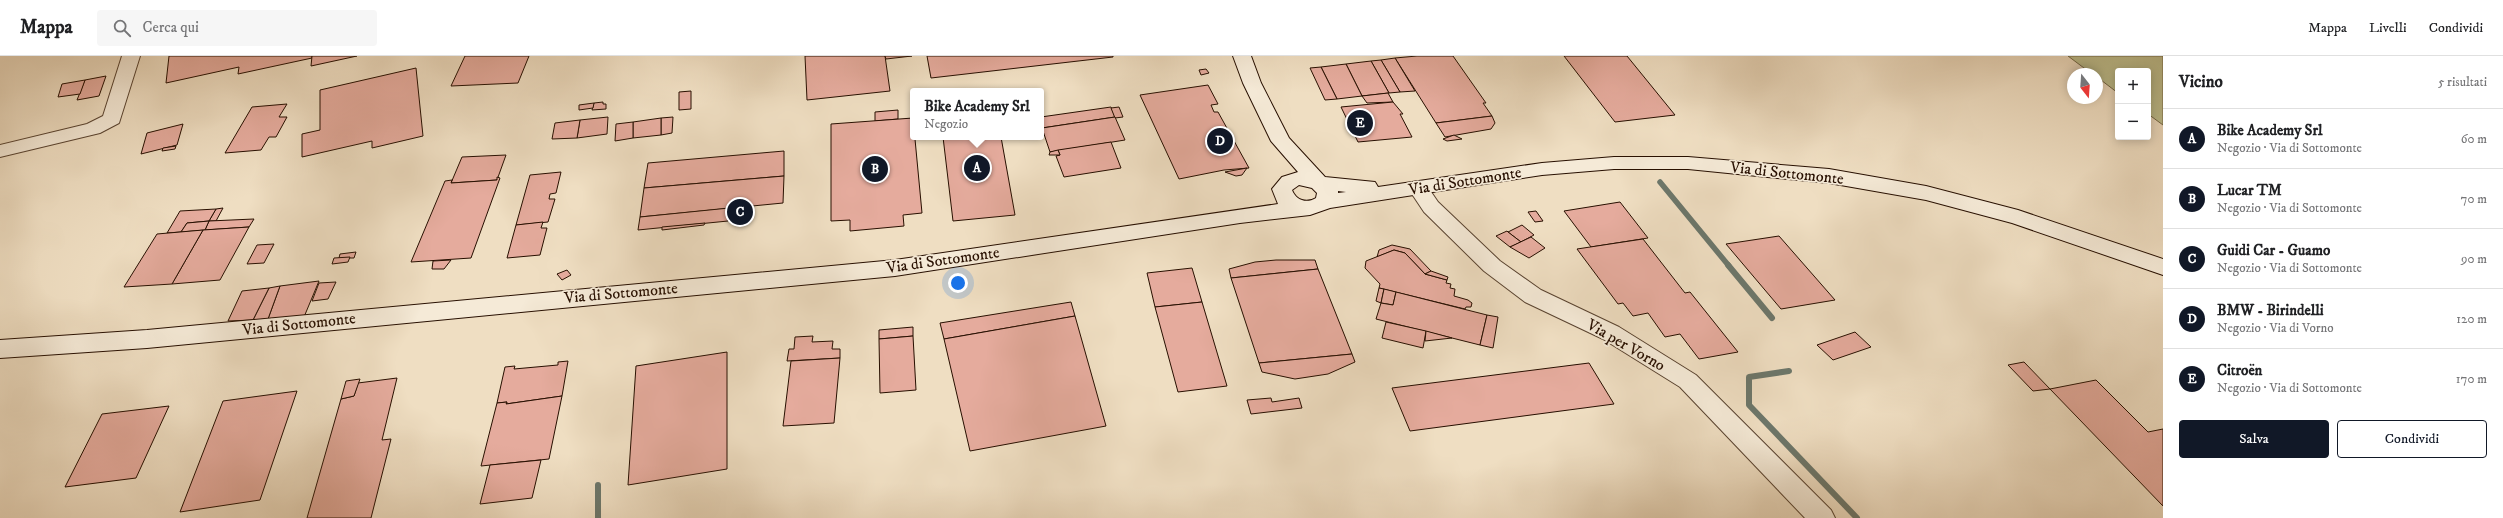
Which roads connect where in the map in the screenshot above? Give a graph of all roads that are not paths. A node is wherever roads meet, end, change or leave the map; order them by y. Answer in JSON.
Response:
{"nodes":[{"id":1,"x":131,"y":56,"type":"edge"},
{"id":2,"x":1242,"y":56,"type":"edge"},
{"id":3,"x":1282,"y":141,"type":"junction"},
{"id":4,"x":0,"y":151,"type":"edge"},
{"id":5,"x":1320,"y":183,"type":"junction"},
{"id":6,"x":1282,"y":189,"type":"junction"},
{"id":7,"x":1409,"y":190,"type":"junction"},
{"id":8,"x":1325,"y":202,"type":"junction"},
{"id":9,"x":1305,"y":208,"type":"junction"},
{"id":10,"x":1240,"y":216,"type":"junction"},
{"id":11,"x":2163,"y":267,"type":"edge"},
{"id":12,"x":0,"y":349,"type":"edge"},
{"id":13,"x":1822,"y":518,"type":"edge"}],
"edges":[{"from":1,"to":4,"type":"main road"},
{"from":2,"to":3,"type":"main road"},
{"from":3,"to":5,"type":"main road"},
{"from":3,"to":6,"type":"main road"},
{"from":5,"to":6,"type":"main road","name":"Via di Sottomonte"},
{"from":5,"to":7,"type":"main road","name":"Via di Sottomonte"},
{"from":5,"to":8,"type":"main road"},
{"from":6,"to":9,"type":"main road"},
{"from":6,"to":10,"type":"main road","name":"Via di Sottomonte"},
{"from":7,"to":8,"type":"main road","name":"Via di Sottomonte"},
{"from":7,"to":11,"type":"main road","name":"Via di Sottomonte"},
{"from":7,"to":13,"type":"main road","name":"Via per Vorno"},
{"from":8,"to":9,"type":"main road","name":"Via di Sottomonte"},
{"from":9,"to":10,"type":"main road","name":"Via di Sottomonte"},
{"from":10,"to":12,"type":"main road","name":"Via di Sottomonte"}]}
